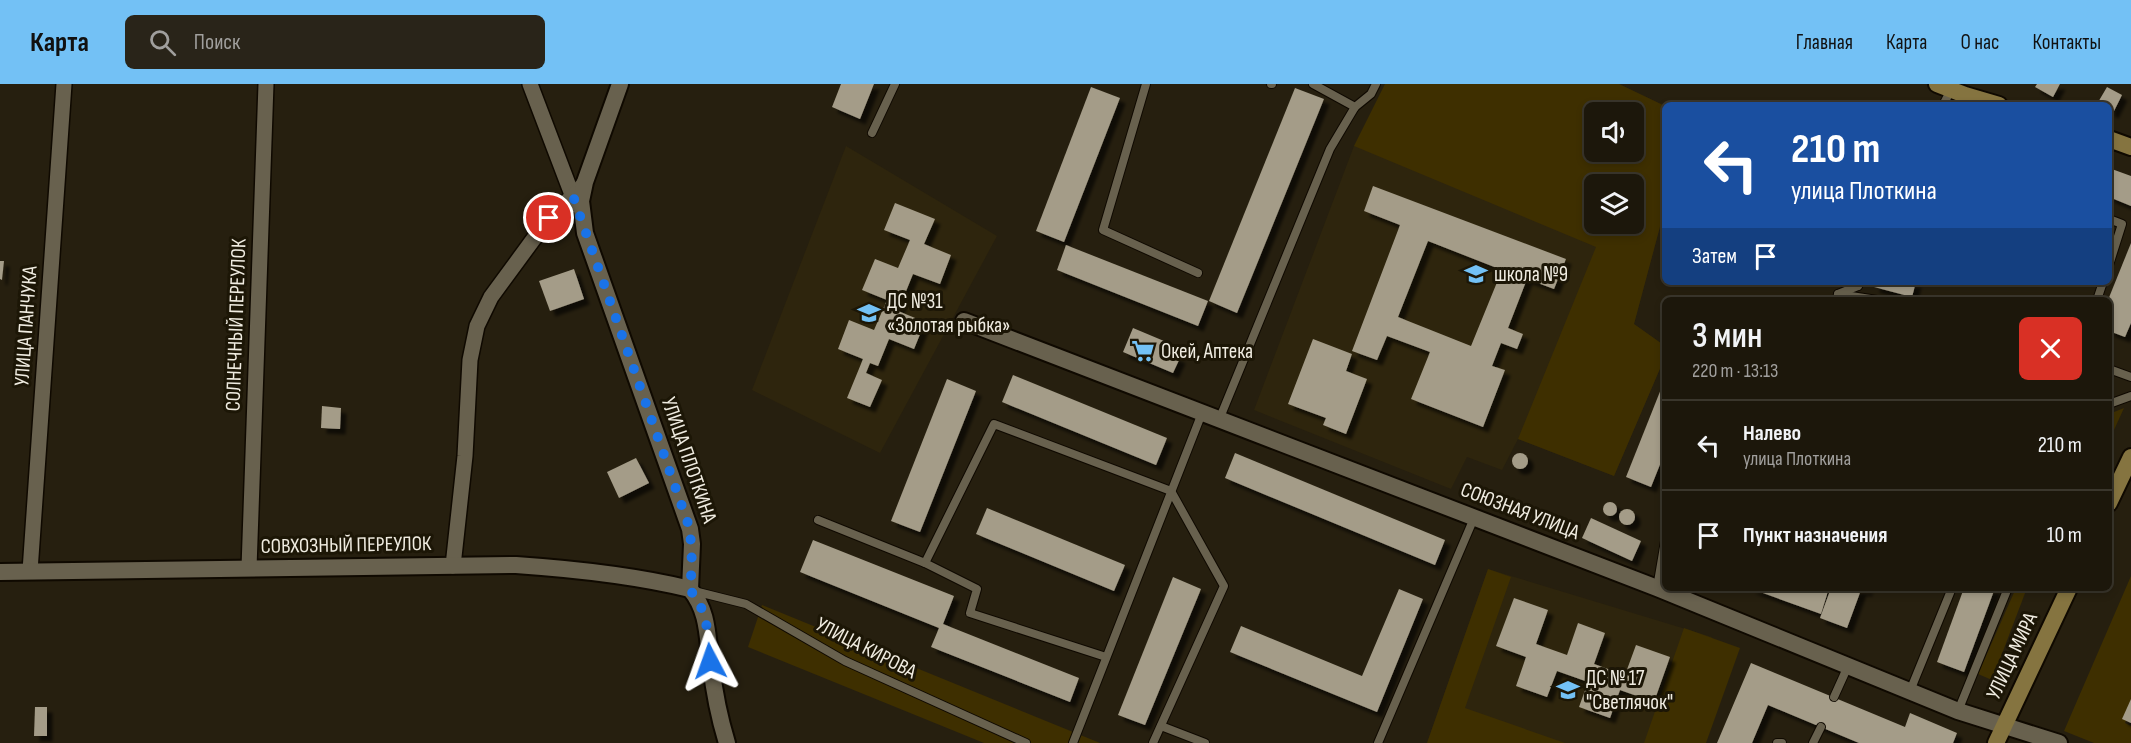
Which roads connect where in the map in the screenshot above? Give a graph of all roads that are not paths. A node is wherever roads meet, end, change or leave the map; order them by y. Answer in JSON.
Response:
{"nodes":[{"id":1,"x":64,"y":84,"type":"edge"},
{"id":2,"x":266,"y":84,"type":"edge"},
{"id":3,"x":530,"y":84,"type":"edge"},
{"id":4,"x":620,"y":84,"type":"edge"},
{"id":5,"x":896,"y":84,"type":"edge"},
{"id":6,"x":1146,"y":84,"type":"edge"},
{"id":7,"x":1313,"y":84,"type":"edge"},
{"id":8,"x":1376,"y":84,"type":"edge"},
{"id":9,"x":1944,"y":87,"type":"edge"},
{"id":10,"x":1943,"y":102,"type":"edge"},
{"id":11,"x":1990,"y":102,"type":"edge"},
{"id":12,"x":1354,"y":107,"type":"junction"},
{"id":13,"x":872,"y":133,"type":"dead end"},
{"id":14,"x":2112,"y":140,"type":"edge"},
{"id":15,"x":2131,"y":147,"type":"edge"},
{"id":16,"x":585,"y":182,"type":"junction"},
{"id":17,"x":573,"y":196,"type":"junction"},
{"id":18,"x":2112,"y":220,"type":"edge"},
{"id":19,"x":585,"y":233,"type":"junction"},
{"id":20,"x":2112,"y":256,"type":"edge"},
{"id":21,"x":1198,"y":273,"type":"dead end"},
{"id":22,"x":1857,"y":285,"type":"edge"},
{"id":23,"x":1837,"y":297,"type":"edge"},
{"id":24,"x":964,"y":321,"type":"dead end"},
{"id":25,"x":2112,"y":370,"type":"edge"},
{"id":26,"x":2131,"y":377,"type":"edge"},
{"id":27,"x":2131,"y":396,"type":"edge"},
{"id":28,"x":2112,"y":404,"type":"edge"},
{"id":29,"x":1202,"y":413,"type":"junction"},
{"id":30,"x":1219,"y":420,"type":"junction"},
{"id":31,"x":2131,"y":457,"type":"edge"},
{"id":32,"x":1171,"y":491,"type":"junction"},
{"id":33,"x":2112,"y":497,"type":"edge"},
{"id":34,"x":1474,"y":518,"type":"junction"},
{"id":35,"x":818,"y":520,"type":"dead end"},
{"id":36,"x":1662,"y":559,"type":"edge"},
{"id":37,"x":925,"y":563,"type":"junction"},
{"id":38,"x":453,"y":566,"type":"junction"},
{"id":39,"x":249,"y":568,"type":"junction"},
{"id":40,"x":30,"y":571,"type":"junction"},
{"id":41,"x":0,"y":572,"type":"edge"},
{"id":42,"x":1657,"y":588,"type":"junction"},
{"id":43,"x":690,"y":590,"type":"junction"},
{"id":44,"x":1662,"y":590,"type":"edge"},
{"id":45,"x":1664,"y":591,"type":"edge"},
{"id":46,"x":1951,"y":591,"type":"edge"},
{"id":47,"x":2007,"y":591,"type":"edge"},
{"id":48,"x":2068,"y":591,"type":"edge"},
{"id":49,"x":1106,"y":657,"type":"junction"},
{"id":50,"x":1848,"y":666,"type":"junction"},
{"id":51,"x":1910,"y":691,"type":"junction"},
{"id":52,"x":1834,"y":698,"type":"dead end"},
{"id":53,"x":1958,"y":711,"type":"junction"},
{"id":54,"x":2004,"y":724,"type":"junction"},
{"id":55,"x":1161,"y":726,"type":"junction"},
{"id":56,"x":1821,"y":727,"type":"dead end"},
{"id":57,"x":728,"y":743,"type":"edge"},
{"id":58,"x":1026,"y":743,"type":"edge"},
{"id":59,"x":1073,"y":743,"type":"edge"},
{"id":60,"x":1153,"y":743,"type":"edge"},
{"id":61,"x":1205,"y":743,"type":"edge"},
{"id":62,"x":1378,"y":743,"type":"edge"},
{"id":63,"x":1813,"y":743,"type":"edge"},
{"id":64,"x":1996,"y":743,"type":"edge"},
{"id":65,"x":2059,"y":743,"type":"edge"}],
"edges":[{"from":1,"to":40,"type":"street","name":"УЛИЦА ПАНЧУКА"},
{"from":2,"to":39,"type":"street","name":"СОЛНЕЧНЫЙ ПЕРЕУЛОК"},
{"from":3,"to":17,"type":"street","name":"УЛИЦА ПЛОТКИНА"},
{"from":4,"to":16,"type":"street"},
{"from":5,"to":13,"type":"lane"},
{"from":6,"to":21,"type":"lane"},
{"from":7,"to":12,"type":"lane"},
{"from":8,"to":12,"type":"lane"},
{"from":9,"to":10,"type":"lane"},
{"from":9,"to":11,"type":"main road"},
{"from":12,"to":30,"type":"lane"},
{"from":14,"to":15,"type":"main road"},
{"from":16,"to":17,"type":"street"},
{"from":16,"to":19,"type":"street"},
{"from":17,"to":19,"type":"street","name":"УЛИЦА ПЛОТКИНА"},
{"from":17,"to":38,"type":"street"},
{"from":18,"to":20,"type":"lane"},
{"from":19,"to":43,"type":"street","name":"УЛИЦА ПЛОТКИНА"},
{"from":22,"to":23,"type":"lane"},
{"from":24,"to":29,"type":"street","name":"СОЮЗНАЯ УЛИЦА"},
{"from":25,"to":26,"type":"lane"},
{"from":27,"to":28,"type":"lane"},
{"from":29,"to":30,"type":"street","name":"СОЮЗНАЯ УЛИЦА"},
{"from":29,"to":32,"type":"lane"},
{"from":30,"to":34,"type":"street","name":"СОЮЗНАЯ УЛИЦА"},
{"from":31,"to":33,"type":"main road"},
{"from":32,"to":37,"type":"lane"},
{"from":32,"to":49,"type":"lane"},
{"from":32,"to":55,"type":"lane"},
{"from":34,"to":42,"type":"street","name":"СОЮЗНАЯ УЛИЦА"},
{"from":34,"to":62,"type":"lane"},
{"from":35,"to":37,"type":"lane"},
{"from":36,"to":42,"type":"lane"},
{"from":37,"to":49,"type":"lane"},
{"from":38,"to":39,"type":"street","name":"СОВХОЗНЫЙ ПЕРЕУЛОК"},
{"from":38,"to":43,"type":"street","name":"СОВХОЗНЫЙ ПЕРЕУЛОК"},
{"from":39,"to":40,"type":"street","name":"СОВХОЗНЫЙ ПЕРЕУЛОК"},
{"from":40,"to":41,"type":"street","name":"СОВХОЗНЫЙ ПЕРЕУЛОК"},
{"from":42,"to":44,"type":"street","name":"СОЮЗНАЯ УЛИЦА"},
{"from":43,"to":57,"type":"street"},
{"from":43,"to":58,"type":"lane","name":"УЛИЦА КИРОВА"},
{"from":45,"to":50,"type":"street","name":"СОЮЗНАЯ УЛИЦА"},
{"from":46,"to":51,"type":"lane"},
{"from":47,"to":53,"type":"lane"},
{"from":48,"to":54,"type":"main road","name":"УЛИЦА МИРА"},
{"from":49,"to":59,"type":"lane"},
{"from":50,"to":51,"type":"street","name":"СОЮЗНАЯ УЛИЦА"},
{"from":50,"to":52,"type":"lane"},
{"from":51,"to":53,"type":"street","name":"СОЮЗНАЯ УЛИЦА"},
{"from":53,"to":54,"type":"street","name":"СОЮЗНАЯ УЛИЦА"},
{"from":54,"to":64,"type":"main road","name":"УЛИЦА МИРА"},
{"from":54,"to":65,"type":"street","name":"СОЮЗНАЯ УЛИЦА"},
{"from":55,"to":60,"type":"lane"},
{"from":55,"to":61,"type":"lane"},
{"from":56,"to":63,"type":"lane"}]}
